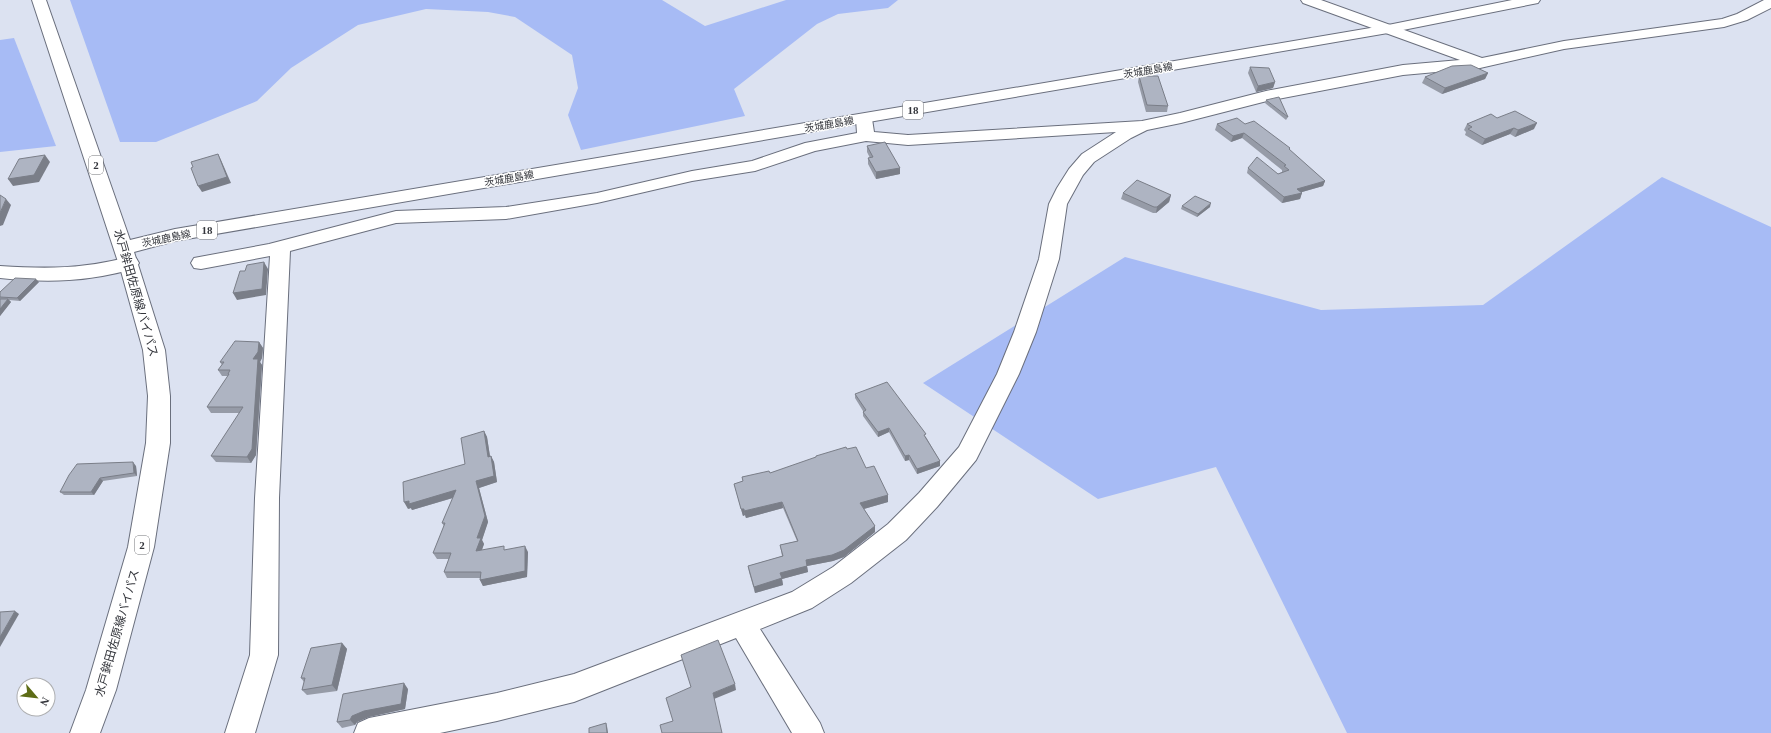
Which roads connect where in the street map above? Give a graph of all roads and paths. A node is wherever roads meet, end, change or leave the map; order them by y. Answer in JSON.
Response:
{"nodes":[{"id":1,"x":39,"y":0,"type":"edge"},
{"id":2,"x":1308,"y":0,"type":"edge"},
{"id":3,"x":1533,"y":0,"type":"edge"},
{"id":4,"x":1771,"y":2,"type":"edge"},
{"id":5,"x":1388,"y":28,"type":"junction"},
{"id":6,"x":1480,"y":63,"type":"junction"},
{"id":7,"x":1142,"y":126,"type":"junction"},
{"id":8,"x":865,"y":127,"type":"junction"},
{"id":9,"x":384,"y":199,"type":"junction"},
{"id":10,"x":380,"y":221,"type":"junction"},
{"id":11,"x":280,"y":247,"type":"junction"},
{"id":12,"x":127,"y":255,"type":"junction"},
{"id":13,"x":201,"y":263,"type":"dead end"},
{"id":14,"x":0,"y":272,"type":"edge"},
{"id":15,"x":742,"y":624,"type":"junction"},
{"id":16,"x":86,"y":733,"type":"edge"},
{"id":17,"x":240,"y":733,"type":"edge"},
{"id":18,"x":369,"y":733,"type":"edge"},
{"id":19,"x":809,"y":733,"type":"edge"}],
"edges":[{"from":1,"to":12,"type":"street","name":"水戸鉾田佐原線バイパス","number":"2"},
{"from":2,"to":5,"type":"street"},
{"from":3,"to":5,"type":"street","name":"茨城鹿島線","number":"18"},
{"from":4,"to":6,"type":"street"},
{"from":5,"to":6,"type":"street"},
{"from":5,"to":8,"type":"street","name":"茨城鹿島線","number":"18"},
{"from":6,"to":7,"type":"street"},
{"from":7,"to":8,"type":"street"},
{"from":7,"to":15,"type":"street"},
{"from":8,"to":9,"type":"street","name":"茨城鹿島線","number":"18"},
{"from":8,"to":10,"type":"street"},
{"from":9,"to":10,"type":"street"},
{"from":9,"to":12,"type":"street","name":"茨城鹿島線","number":"18"},
{"from":10,"to":11,"type":"street"},
{"from":11,"to":13,"type":"street"},
{"from":11,"to":17,"type":"street"},
{"from":12,"to":14,"type":"street","name":"茨城鹿島線"},
{"from":12,"to":16,"type":"street","name":"水戸鉾田佐原線バイパス","number":"2"},
{"from":15,"to":18,"type":"street"},
{"from":15,"to":19,"type":"street"}]}
